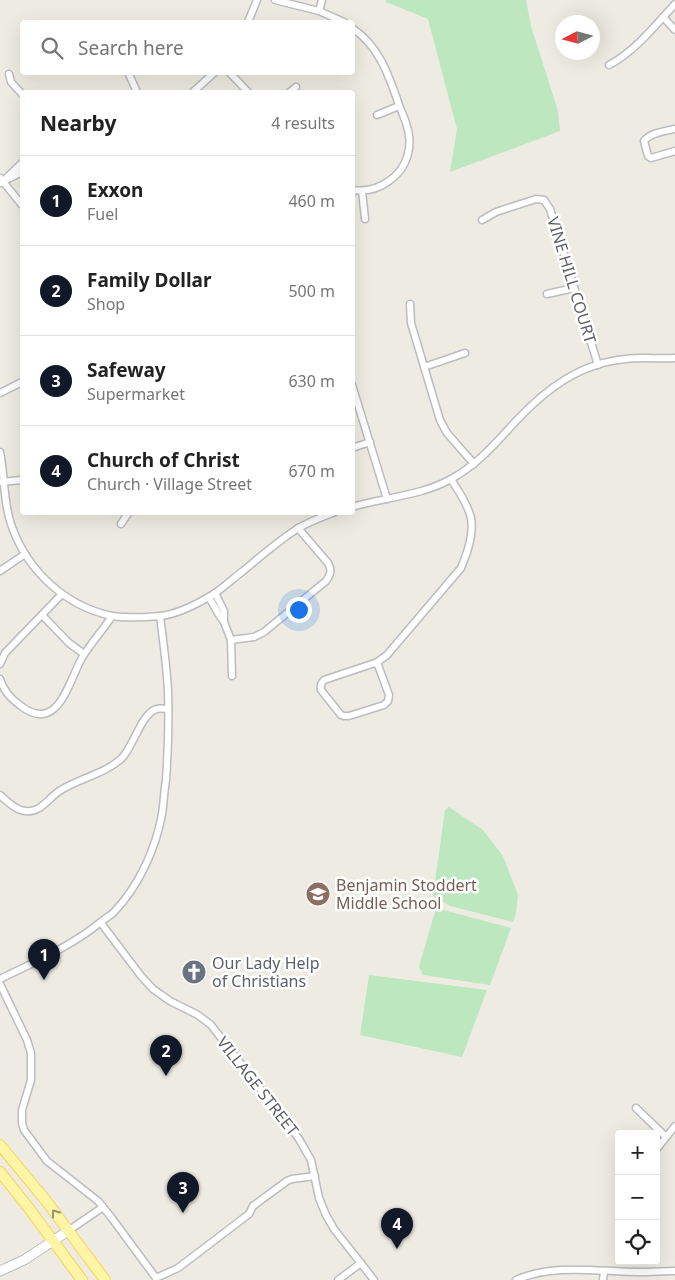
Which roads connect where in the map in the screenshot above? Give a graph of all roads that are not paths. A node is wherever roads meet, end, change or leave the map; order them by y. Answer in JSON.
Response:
{"nodes":[{"id":1,"x":257,"y":0,"type":"edge"},
{"id":2,"x":275,"y":0,"type":"edge"},
{"id":3,"x":322,"y":0,"type":"edge"},
{"id":4,"x":675,"y":4,"type":"edge"},
{"id":5,"x":319,"y":11,"type":"junction"},
{"id":6,"x":663,"y":17,"type":"junction"},
{"id":7,"x":249,"y":20,"type":"edge"},
{"id":8,"x":339,"y":20,"type":"edge"},
{"id":9,"x":355,"y":30,"type":"edge"},
{"id":10,"x":675,"y":30,"type":"edge"},
{"id":11,"x":609,"y":65,"type":"dead end"},
{"id":12,"x":9,"y":74,"type":"dead end"},
{"id":13,"x":130,"y":75,"type":"edge"},
{"id":14,"x":212,"y":75,"type":"edge"},
{"id":15,"x":232,"y":75,"type":"edge"},
{"id":16,"x":296,"y":87,"type":"dead end"},
{"id":17,"x":137,"y":90,"type":"edge"},
{"id":18,"x":195,"y":90,"type":"edge"},
{"id":19,"x":246,"y":90,"type":"edge"},
{"id":20,"x":292,"y":90,"type":"edge"},
{"id":21,"x":20,"y":92,"type":"edge"},
{"id":22,"x":399,"y":106,"type":"junction"},
{"id":23,"x":377,"y":115,"type":"dead end"},
{"id":24,"x":675,"y":129,"type":"edge"},
{"id":25,"x":675,"y":151,"type":"edge"},
{"id":26,"x":20,"y":165,"type":"edge"},
{"id":27,"x":20,"y":173,"type":"edge"},
{"id":28,"x":1,"y":181,"type":"edge"},
{"id":29,"x":355,"y":190,"type":"edge"},
{"id":30,"x":362,"y":191,"type":"junction"},
{"id":31,"x":20,"y":203,"type":"edge"},
{"id":32,"x":365,"y":219,"type":"dead end"},
{"id":33,"x":482,"y":220,"type":"dead end"},
{"id":34,"x":574,"y":288,"type":"junction"},
{"id":35,"x":547,"y":294,"type":"dead end"},
{"id":36,"x":410,"y":304,"type":"dead end"},
{"id":37,"x":465,"y":353,"type":"dead end"},
{"id":38,"x":675,"y":358,"type":"edge"},
{"id":39,"x":598,"y":365,"type":"junction"},
{"id":40,"x":424,"y":367,"type":"junction"},
{"id":41,"x":20,"y":383,"type":"edge"},
{"id":42,"x":0,"y":393,"type":"edge"},
{"id":43,"x":355,"y":394,"type":"edge"},
{"id":44,"x":370,"y":442,"type":"junction"},
{"id":45,"x":355,"y":447,"type":"edge"},
{"id":46,"x":0,"y":452,"type":"edge"},
{"id":47,"x":474,"y":464,"type":"junction"},
{"id":48,"x":452,"y":479,"type":"junction"},
{"id":49,"x":20,"y":480,"type":"edge"},
{"id":50,"x":2,"y":482,"type":"edge"},
{"id":51,"x":387,"y":499,"type":"junction"},
{"id":52,"x":355,"y":506,"type":"edge"},
{"id":53,"x":127,"y":515,"type":"edge"},
{"id":54,"x":328,"y":515,"type":"edge"},
{"id":55,"x":121,"y":524,"type":"dead end"},
{"id":56,"x":298,"y":528,"type":"junction"},
{"id":57,"x":25,"y":554,"type":"junction"},
{"id":58,"x":0,"y":571,"type":"edge"},
{"id":59,"x":62,"y":594,"type":"junction"},
{"id":60,"x":212,"y":595,"type":"junction"},
{"id":61,"x":42,"y":615,"type":"junction"},
{"id":62,"x":112,"y":616,"type":"junction"},
{"id":63,"x":160,"y":616,"type":"junction"},
{"id":64,"x":231,"y":640,"type":"junction"},
{"id":65,"x":84,"y":654,"type":"junction"},
{"id":66,"x":376,"y":663,"type":"junction"},
{"id":67,"x":0,"y":664,"type":"edge"},
{"id":68,"x":232,"y":676,"type":"dead end"},
{"id":69,"x":0,"y":679,"type":"edge"},
{"id":70,"x":168,"y":709,"type":"junction"},
{"id":71,"x":0,"y":795,"type":"edge"},
{"id":72,"x":101,"y":923,"type":"junction"},
{"id":73,"x":0,"y":979,"type":"edge"},
{"id":74,"x":0,"y":984,"type":"edge"},
{"id":75,"x":636,"y":1108,"type":"dead end"},
{"id":76,"x":675,"y":1126,"type":"edge"},
{"id":77,"x":666,"y":1137,"type":"junction"},
{"id":78,"x":0,"y":1145,"type":"edge"},
{"id":79,"x":660,"y":1145,"type":"edge"},
{"id":80,"x":0,"y":1172,"type":"edge"},
{"id":81,"x":315,"y":1176,"type":"junction"},
{"id":82,"x":102,"y":1207,"type":"junction"},
{"id":83,"x":68,"y":1231,"type":"junction"},
{"id":84,"x":53,"y":1240,"type":"junction"},
{"id":85,"x":361,"y":1263,"type":"junction"},
{"id":86,"x":604,"y":1270,"type":"junction"},
{"id":87,"x":675,"y":1271,"type":"edge"},
{"id":88,"x":0,"y":1272,"type":"edge"},
{"id":89,"x":156,"y":1279,"type":"edge"},
{"id":90,"x":82,"y":1280,"type":"edge"},
{"id":91,"x":105,"y":1280,"type":"edge"},
{"id":92,"x":338,"y":1280,"type":"edge"},
{"id":93,"x":374,"y":1280,"type":"edge"},
{"id":94,"x":516,"y":1280,"type":"edge"},
{"id":95,"x":603,"y":1280,"type":"edge"}],
"edges":[{"from":1,"to":7,"type":"street"},
{"from":2,"to":5,"type":"street"},
{"from":3,"to":5,"type":"street"},
{"from":4,"to":6,"type":"street"},
{"from":5,"to":8,"type":"street"},
{"from":6,"to":10,"type":"street"},
{"from":6,"to":11,"type":"street"},
{"from":9,"to":22,"type":"street"},
{"from":12,"to":21,"type":"street"},
{"from":13,"to":17,"type":"street"},
{"from":14,"to":18,"type":"street"},
{"from":15,"to":19,"type":"street"},
{"from":16,"to":20,"type":"street"},
{"from":22,"to":23,"type":"street"},
{"from":22,"to":30,"type":"street"},
{"from":24,"to":25,"type":"street"},
{"from":26,"to":28,"type":"street"},
{"from":27,"to":28,"type":"street"},
{"from":28,"to":31,"type":"street"},
{"from":29,"to":30,"type":"street"},
{"from":30,"to":32,"type":"street"},
{"from":33,"to":34,"type":"street","name":"VINE HILL COURT"},
{"from":34,"to":35,"type":"street"},
{"from":34,"to":39,"type":"street","name":"VINE HILL COURT"},
{"from":36,"to":40,"type":"street"},
{"from":37,"to":40,"type":"street"},
{"from":38,"to":39,"type":"street"},
{"from":39,"to":47,"type":"street"},
{"from":40,"to":47,"type":"street"},
{"from":41,"to":42,"type":"street"},
{"from":43,"to":44,"type":"street"},
{"from":44,"to":45,"type":"street"},
{"from":44,"to":51,"type":"street"},
{"from":46,"to":50,"type":"street"},
{"from":47,"to":48,"type":"street"},
{"from":48,"to":51,"type":"street"},
{"from":48,"to":66,"type":"street"},
{"from":49,"to":50,"type":"street"},
{"from":50,"to":57,"type":"street"},
{"from":51,"to":52,"type":"street"},
{"from":53,"to":55,"type":"street"},
{"from":54,"to":56,"type":"street"},
{"from":56,"to":60,"type":"street"},
{"from":56,"to":64,"type":"street"},
{"from":57,"to":58,"type":"street"},
{"from":57,"to":59,"type":"street"},
{"from":59,"to":61,"type":"street"},
{"from":59,"to":62,"type":"street"},
{"from":60,"to":63,"type":"street"},
{"from":60,"to":64,"type":"street"},
{"from":61,"to":65,"type":"street"},
{"from":61,"to":67,"type":"street"},
{"from":62,"to":63,"type":"street"},
{"from":62,"to":65,"type":"street"},
{"from":63,"to":70,"type":"street"},
{"from":64,"to":68,"type":"street"},
{"from":65,"to":69,"type":"street"},
{"from":66,"to":66,"type":"street"},
{"from":70,"to":71,"type":"street"},
{"from":70,"to":72,"type":"street"},
{"from":72,"to":73,"type":"street"},
{"from":72,"to":81,"type":"street","name":"VILLAGE STREET"},
{"from":74,"to":82,"type":"street"},
{"from":75,"to":77,"type":"street"},
{"from":76,"to":77,"type":"street"},
{"from":77,"to":79,"type":"street"},
{"from":83,"to":78,"type":"main road","one_way":true},
{"from":80,"to":84,"type":"main road"},
{"from":81,"to":85,"type":"street","name":"VILLAGE STREET"},
{"from":81,"to":89,"type":"street"},
{"from":82,"to":83,"type":"street"},
{"from":82,"to":89,"type":"street"},
{"from":83,"to":84,"type":"street"},
{"from":83,"to":91,"type":"main road"},
{"from":84,"to":88,"type":"street"},
{"from":84,"to":90,"type":"main road"},
{"from":85,"to":92,"type":"street"},
{"from":85,"to":93,"type":"street","name":"VILLAGE STREET"},
{"from":86,"to":87,"type":"street"},
{"from":86,"to":94,"type":"street"},
{"from":86,"to":95,"type":"street"}]}
